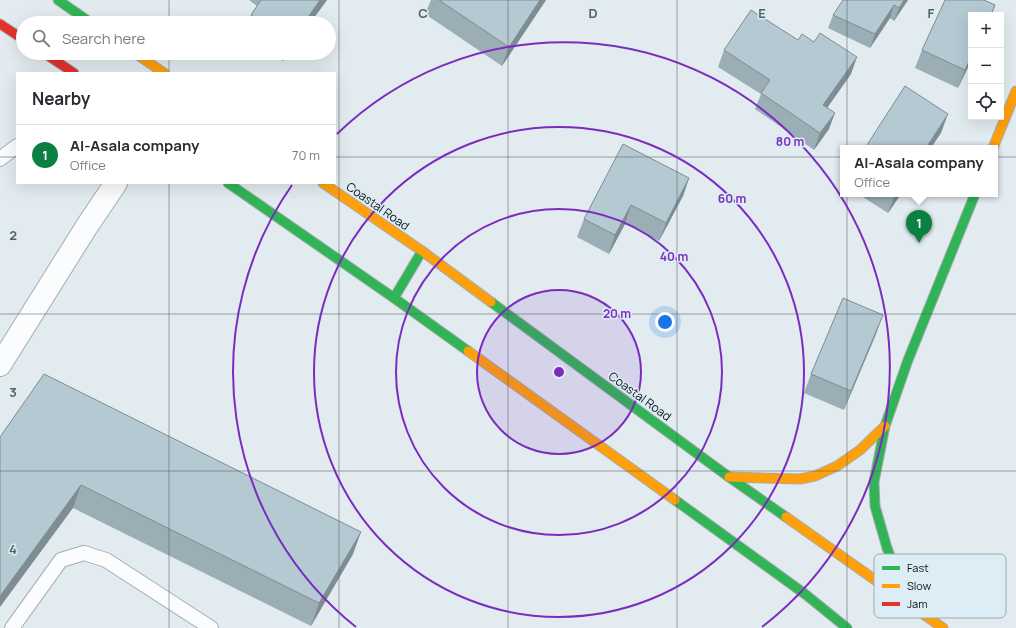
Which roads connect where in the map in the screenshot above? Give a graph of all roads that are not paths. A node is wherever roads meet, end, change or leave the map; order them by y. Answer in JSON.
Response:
{"nodes":[{"id":1,"x":58,"y":0,"type":"edge"},
{"id":2,"x":81,"y":16,"type":"edge"},
{"id":3,"x":0,"y":24,"type":"edge"},
{"id":4,"x":16,"y":34,"type":"edge"},
{"id":5,"x":54,"y":60,"type":"edge"},
{"id":6,"x":145,"y":60,"type":"edge"},
{"id":7,"x":72,"y":72,"type":"edge"},
{"id":8,"x":163,"y":72,"type":"edge"},
{"id":9,"x":1016,"y":91,"type":"edge"},
{"id":10,"x":994,"y":145,"type":"edge"},
{"id":11,"x":16,"y":147,"type":"edge"},
{"id":12,"x":0,"y":159,"type":"edge"},
{"id":13,"x":115,"y":184,"type":"edge"},
{"id":14,"x":229,"y":184,"type":"edge"},
{"id":15,"x":324,"y":184,"type":"edge"},
{"id":16,"x":974,"y":197,"type":"edge"},
{"id":17,"x":422,"y":251,"type":"junction"},
{"id":18,"x":394,"y":298,"type":"junction"},
{"id":19,"x":0,"y":365,"type":"edge"},
{"id":20,"x":884,"y":426,"type":"junction"},
{"id":21,"x":729,"y":477,"type":"junction"},
{"id":22,"x":890,"y":554,"type":"edge"},
{"id":23,"x":874,"y":579,"type":"edge"},
{"id":24,"x":929,"y":618,"type":"edge"},
{"id":25,"x":12,"y":628,"type":"edge"},
{"id":26,"x":211,"y":628,"type":"edge"},
{"id":27,"x":847,"y":628,"type":"edge"},
{"id":28,"x":943,"y":628,"type":"edge"}],
"edges":[{"from":1,"to":2,"type":"main road"},
{"from":3,"to":4,"type":"main road"},
{"from":5,"to":7,"type":"main road"},
{"from":6,"to":8,"type":"main road"},
{"from":9,"to":10,"type":"main road"},
{"from":11,"to":12,"type":"lane"},
{"from":13,"to":19,"type":"street"},
{"from":14,"to":18,"type":"main road"},
{"from":15,"to":17,"type":"main road","name":"Coastal Road"},
{"from":16,"to":20,"type":"main road"},
{"from":17,"to":18,"type":"main road"},
{"from":17,"to":21,"type":"main road","name":"Coastal Road"},
{"from":18,"to":27,"type":"main road"},
{"from":20,"to":21,"type":"main road"},
{"from":20,"to":22,"type":"main road"},
{"from":21,"to":23,"type":"main road","name":"Coastal Road"},
{"from":24,"to":28,"type":"main road","name":"Coastal Road"},
{"from":25,"to":26,"type":"lane"}]}
